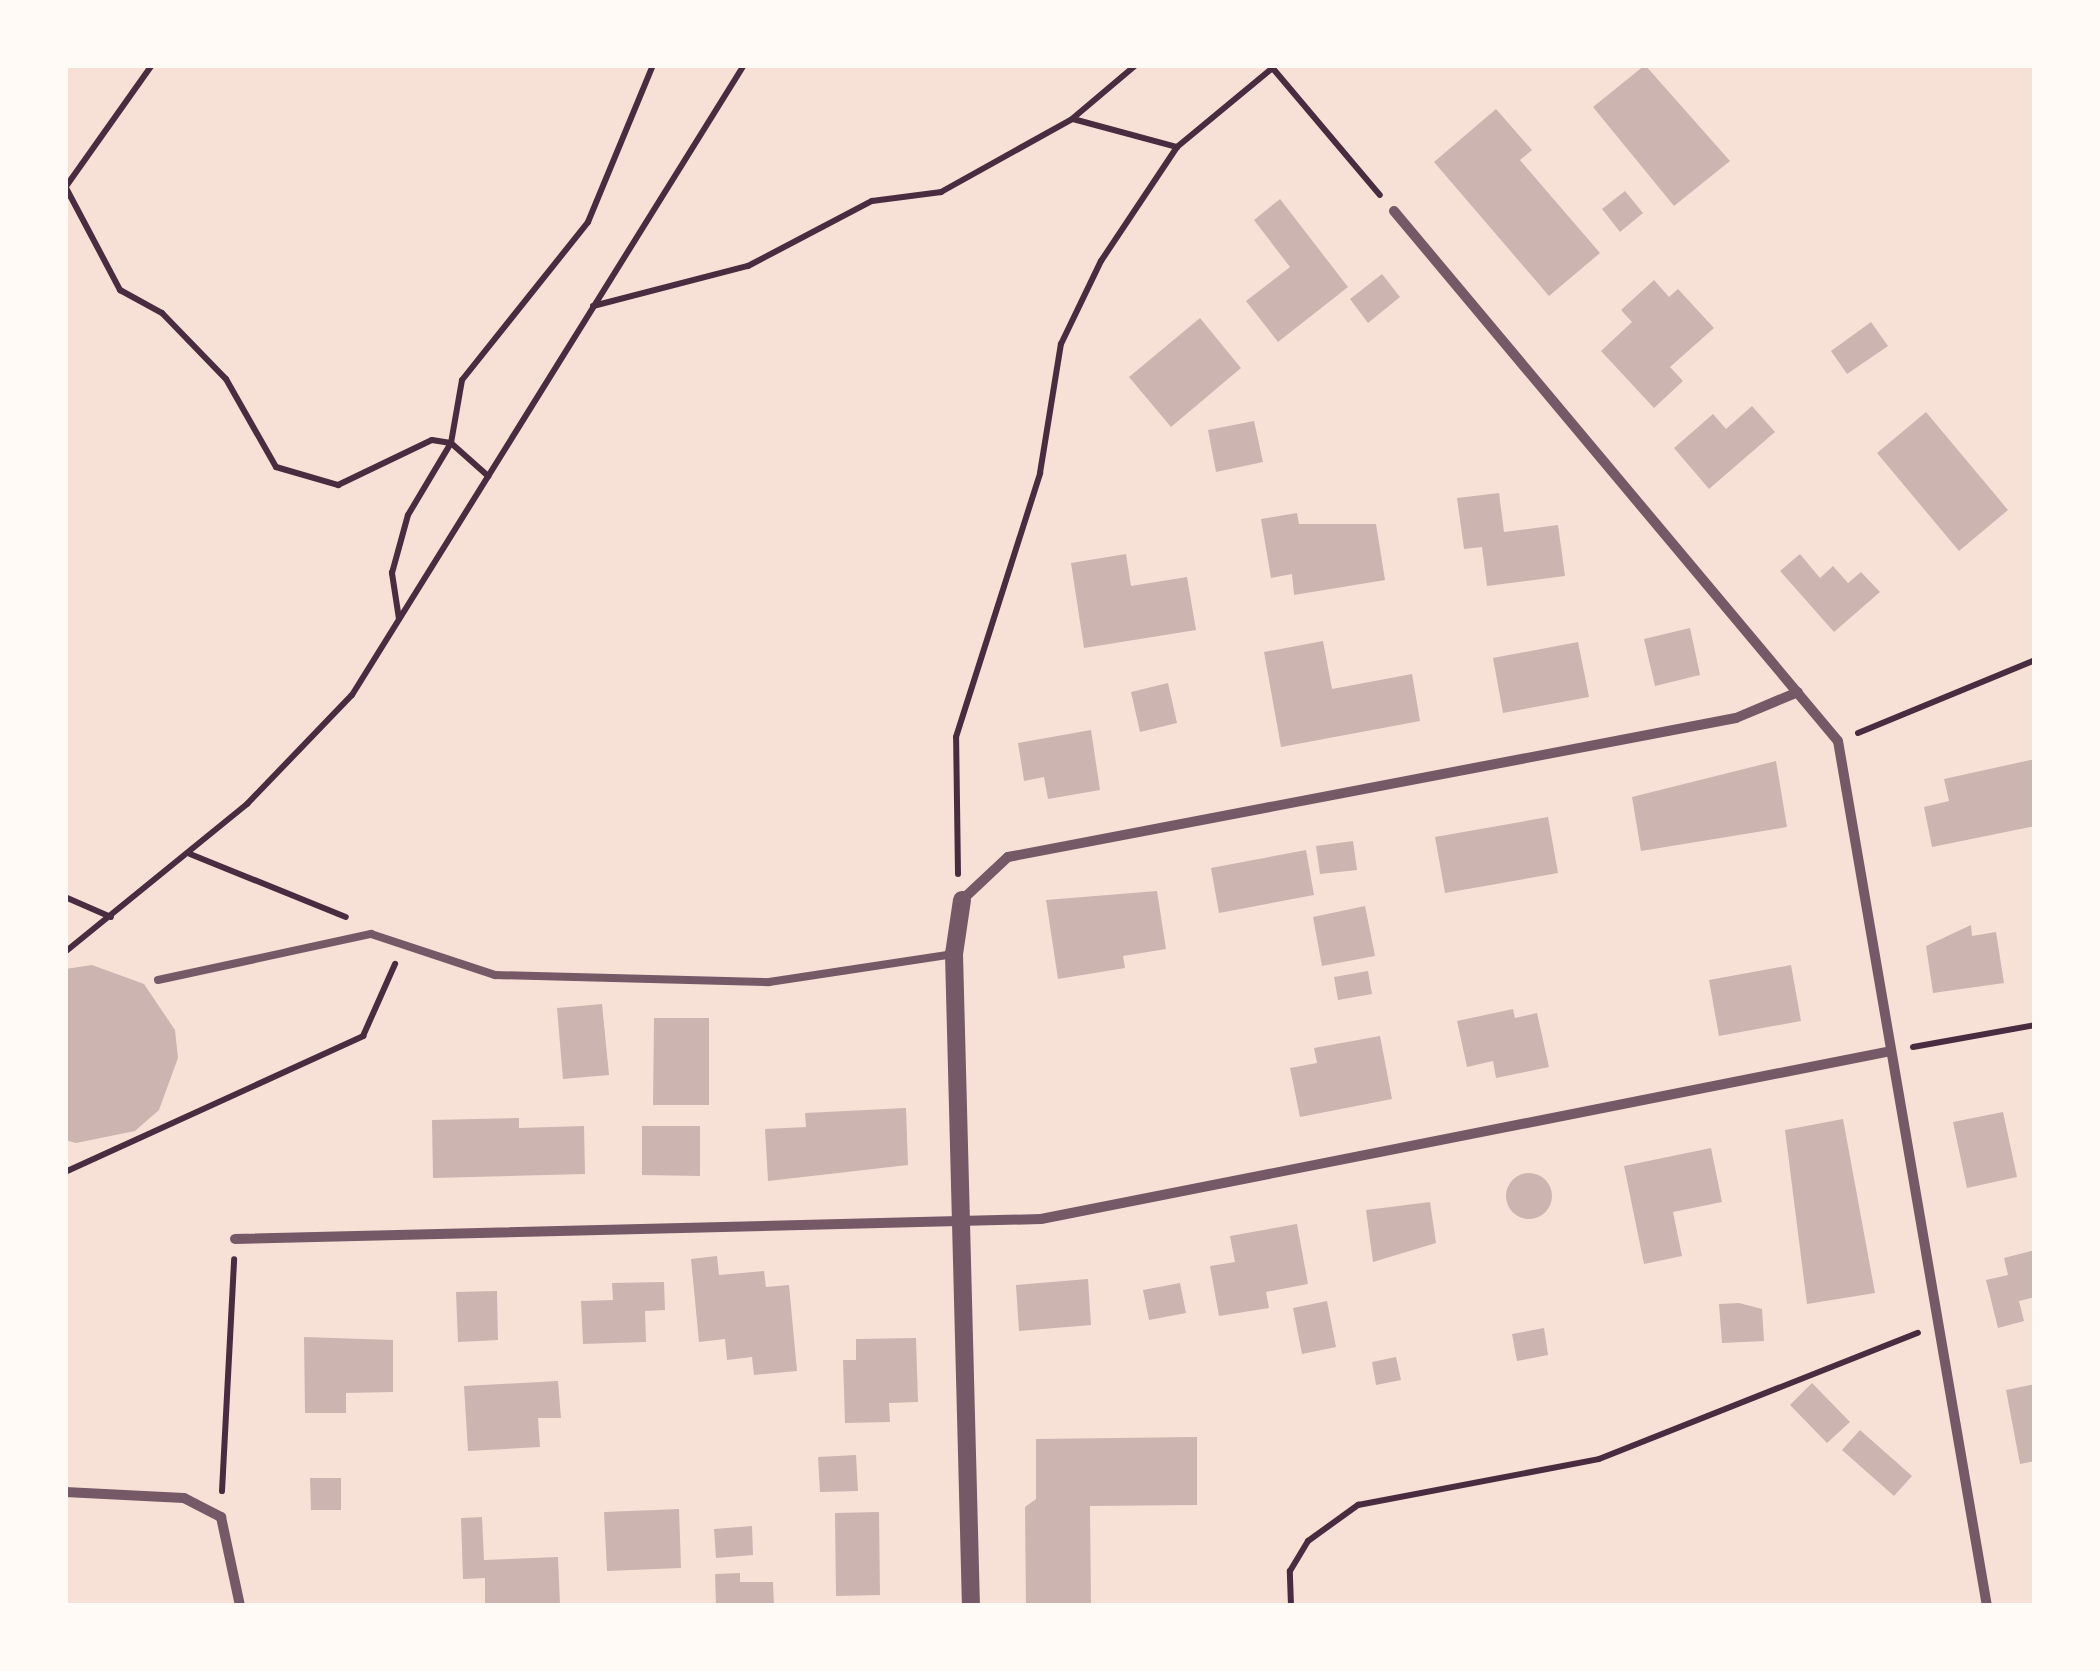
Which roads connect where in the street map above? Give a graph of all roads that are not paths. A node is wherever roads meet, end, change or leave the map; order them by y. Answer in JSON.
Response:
{"nodes":[{"id":1,"x":1394,"y":211,"type":"road end"},
{"id":2,"x":1798,"y":692,"type":"junction"},
{"id":3,"x":962,"y":900,"type":"joint"},
{"id":4,"x":954,"y":954,"type":"junction"},
{"id":5,"x":158,"y":980,"type":"dead end"},
{"id":6,"x":1891,"y":1051,"type":"junction"},
{"id":7,"x":963,"y":1222,"type":"junction"},
{"id":8,"x":235,"y":1239,"type":"road end"},
{"id":9,"x":65,"y":1492,"type":"edge"},
{"id":10,"x":240,"y":1606,"type":"edge"},
{"id":11,"x":971,"y":1606,"type":"edge"},
{"id":12,"x":1987,"y":1606,"type":"edge"}],
"edges":[{"from":1,"to":2,"type":"street"},
{"from":2,"to":3,"type":"street"},
{"from":2,"to":6,"type":"street"},
{"from":3,"to":4,"type":"street"},
{"from":4,"to":5,"type":"lane"},
{"from":4,"to":7,"type":"street"},
{"from":6,"to":7,"type":"street"},
{"from":6,"to":12,"type":"street"},
{"from":7,"to":8,"type":"street"},
{"from":7,"to":11,"type":"street"},
{"from":9,"to":10,"type":"street"}]}
